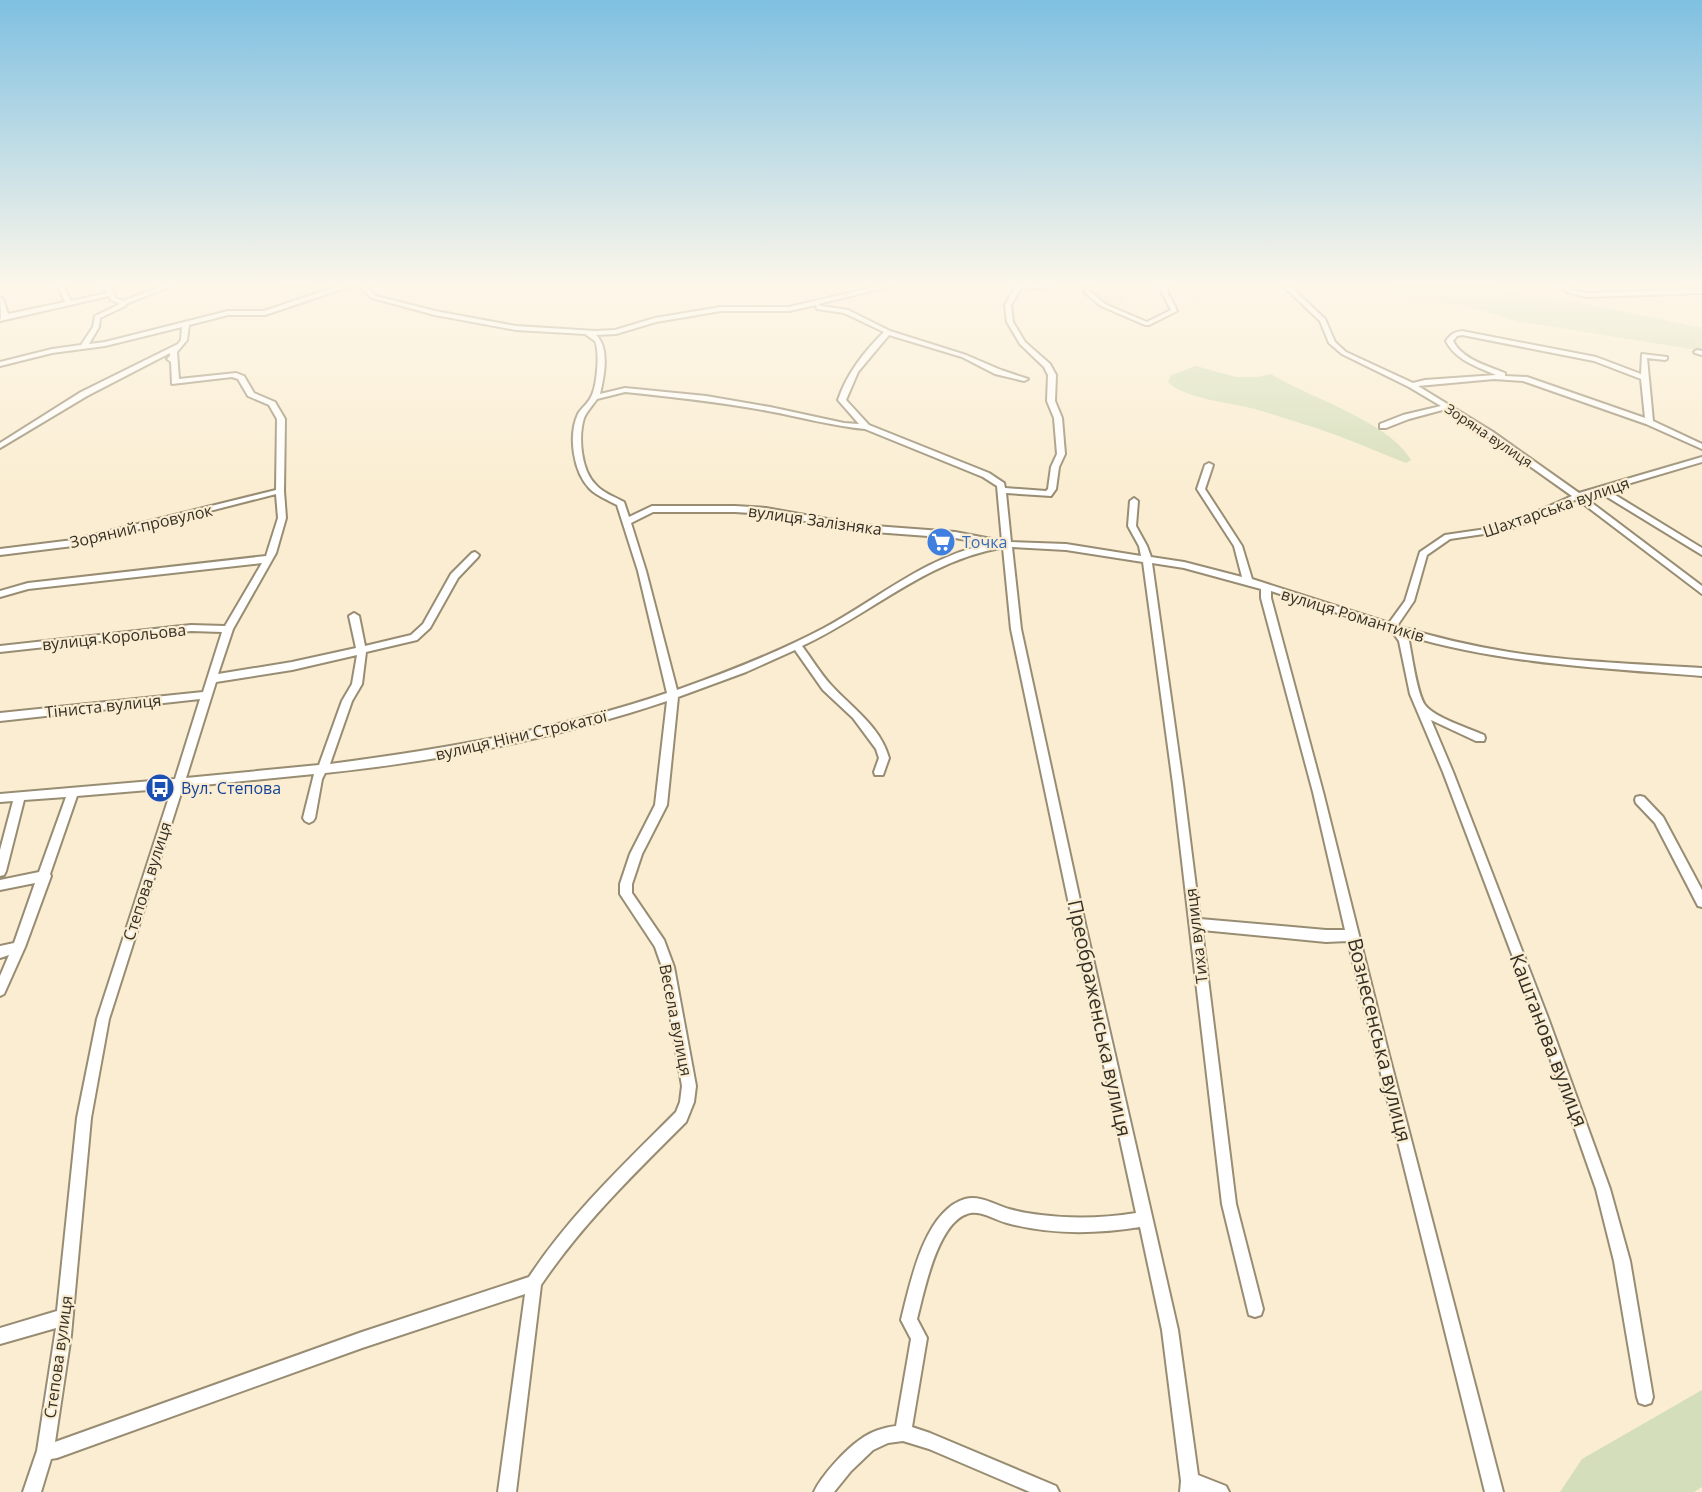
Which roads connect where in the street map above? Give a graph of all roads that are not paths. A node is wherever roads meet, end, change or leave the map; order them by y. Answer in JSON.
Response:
{"nodes":[{"id":1,"x":53,"y":353,"type":"edge"},
{"id":2,"x":165,"y":353,"type":"edge"},
{"id":3,"x":173,"y":353,"type":"edge"},
{"id":4,"x":600,"y":353,"type":"edge"},
{"id":5,"x":871,"y":353,"type":"edge"},
{"id":6,"x":953,"y":353,"type":"edge"},
{"id":7,"x":1032,"y":353,"type":"edge"},
{"id":8,"x":1344,"y":353,"type":"edge"},
{"id":9,"x":1459,"y":353,"type":"edge"},
{"id":10,"x":1567,"y":353,"type":"edge"},
{"id":11,"x":1665,"y":358,"type":"dead end"},
{"id":12,"x":0,"y":364,"type":"edge"},
{"id":13,"x":1505,"y":377,"type":"junction"},
{"id":14,"x":1643,"y":377,"type":"junction"},
{"id":15,"x":1024,"y":379,"type":"dead end"},
{"id":16,"x":1412,"y":385,"type":"junction"},
{"id":17,"x":595,"y":397,"type":"junction"},
{"id":18,"x":1446,"y":406,"type":"junction"},
{"id":19,"x":1648,"y":423,"type":"junction"},
{"id":20,"x":1383,"y":426,"type":"dead end"},
{"id":21,"x":866,"y":427,"type":"junction"},
{"id":22,"x":0,"y":446,"type":"edge"},
{"id":23,"x":1702,"y":447,"type":"edge"},
{"id":24,"x":1699,"y":462,"type":"edge"},
{"id":25,"x":1209,"y":465,"type":"dead end"},
{"id":26,"x":1003,"y":490,"type":"junction"},
{"id":27,"x":1601,"y":490,"type":"junction"},
{"id":28,"x":280,"y":491,"type":"junction"},
{"id":29,"x":1578,"y":496,"type":"junction"},
{"id":30,"x":1134,"y":501,"type":"dead end"},
{"id":31,"x":626,"y":522,"type":"junction"},
{"id":32,"x":1006,"y":545,"type":"junction"},
{"id":33,"x":0,"y":552,"type":"edge"},
{"id":34,"x":1702,"y":552,"type":"edge"},
{"id":35,"x":475,"y":555,"type":"dead end"},
{"id":36,"x":268,"y":559,"type":"junction"},
{"id":37,"x":1147,"y":560,"type":"junction"},
{"id":38,"x":1248,"y":582,"type":"junction"},
{"id":39,"x":1266,"y":588,"type":"junction"},
{"id":40,"x":1702,"y":591,"type":"edge"},
{"id":41,"x":0,"y":594,"type":"edge"},
{"id":42,"x":354,"y":616,"type":"dead end"},
{"id":43,"x":1394,"y":628,"type":"junction"},
{"id":44,"x":228,"y":629,"type":"junction"},
{"id":45,"x":796,"y":645,"type":"junction"},
{"id":46,"x":0,"y":649,"type":"edge"},
{"id":47,"x":361,"y":651,"type":"junction"},
{"id":48,"x":1702,"y":672,"type":"edge"},
{"id":49,"x":211,"y":679,"type":"junction"},
{"id":50,"x":206,"y":695,"type":"junction"},
{"id":51,"x":673,"y":695,"type":"junction"},
{"id":52,"x":1417,"y":700,"type":"junction"},
{"id":53,"x":0,"y":717,"type":"edge"},
{"id":54,"x":1480,"y":738,"type":"dead end"},
{"id":55,"x":322,"y":771,"type":"junction"},
{"id":56,"x":879,"y":772,"type":"dead end"},
{"id":57,"x":179,"y":782,"type":"junction"},
{"id":58,"x":73,"y":791,"type":"junction"},
{"id":59,"x":20,"y":796,"type":"junction"},
{"id":60,"x":0,"y":798,"type":"edge"},
{"id":61,"x":1640,"y":800,"type":"dead end"},
{"id":62,"x":309,"y":818,"type":"dead end"},
{"id":63,"x":0,"y":871,"type":"edge"},
{"id":64,"x":45,"y":876,"type":"junction"},
{"id":65,"x":0,"y":885,"type":"edge"},
{"id":66,"x":1702,"y":902,"type":"edge"},
{"id":67,"x":1196,"y":924,"type":"junction"},
{"id":68,"x":1354,"y":935,"type":"junction"},
{"id":69,"x":19,"y":947,"type":"junction"},
{"id":70,"x":0,"y":952,"type":"edge"},
{"id":71,"x":0,"y":990,"type":"edge"},
{"id":72,"x":1144,"y":1219,"type":"junction"},
{"id":73,"x":534,"y":1283,"type":"junction"},
{"id":74,"x":1255,"y":1309,"type":"dead end"},
{"id":75,"x":65,"y":1317,"type":"junction"},
{"id":76,"x":0,"y":1336,"type":"edge"},
{"id":77,"x":1645,"y":1397,"type":"dead end"},
{"id":78,"x":903,"y":1433,"type":"junction"},
{"id":79,"x":45,"y":1451,"type":"junction"},
{"id":80,"x":1189,"y":1487,"type":"edge"},
{"id":81,"x":33,"y":1492,"type":"edge"},
{"id":82,"x":507,"y":1492,"type":"edge"},
{"id":83,"x":823,"y":1492,"type":"edge"},
{"id":84,"x":1050,"y":1492,"type":"edge"},
{"id":85,"x":1220,"y":1492,"type":"edge"},
{"id":86,"x":1494,"y":1492,"type":"edge"}],
"edges":[{"from":1,"to":12,"type":"street"},
{"from":2,"to":22,"type":"street"},
{"from":3,"to":28,"type":"street","name":"Степова вулиця"},
{"from":4,"to":17,"type":"street","name":"Весела вулиця"},
{"from":5,"to":21,"type":"street"},
{"from":6,"to":15,"type":"street"},
{"from":7,"to":26,"type":"street"},
{"from":8,"to":16,"type":"street","name":"Зоряна вулиця"},
{"from":9,"to":13,"type":"street"},
{"from":10,"to":14,"type":"street"},
{"from":11,"to":14,"type":"street"},
{"from":13,"to":16,"type":"street"},
{"from":13,"to":19,"type":"street"},
{"from":14,"to":19,"type":"street"},
{"from":16,"to":18,"type":"street","name":"Зоряна вулиця"},
{"from":17,"to":21,"type":"street"},
{"from":17,"to":31,"type":"street","name":"Весела вулиця"},
{"from":18,"to":20,"type":"street"},
{"from":18,"to":29,"type":"street","name":"Зоряна вулиця"},
{"from":19,"to":23,"type":"street"},
{"from":21,"to":26,"type":"street"},
{"from":24,"to":27,"type":"street","name":"Шахтарська вулиця"},
{"from":25,"to":38,"type":"street"},
{"from":26,"to":32,"type":"street","name":"Преображенська вулиця"},
{"from":27,"to":29,"type":"street","name":"Шахтарська вулиця"},
{"from":27,"to":34,"type":"street"},
{"from":28,"to":33,"type":"street","name":"Зоряний провулок"},
{"from":28,"to":36,"type":"street","name":"Степова вулиця"},
{"from":29,"to":40,"type":"street","name":"Зоряна вулиця"},
{"from":29,"to":43,"type":"street","name":"Шахтарська вулиця"},
{"from":30,"to":37,"type":"street","name":"Тиха вулиця"},
{"from":31,"to":32,"type":"street","name":"вулиця Залізняка"},
{"from":31,"to":51,"type":"street","name":"Весела вулиця"},
{"from":32,"to":37,"type":"street","name":"вулиця Романтиків"},
{"from":32,"to":45,"type":"street","name":"вулиця Ніни Строкатої"},
{"from":32,"to":72,"type":"street","name":"Преображенська вулиця"},
{"from":35,"to":47,"type":"street"},
{"from":36,"to":41,"type":"street"},
{"from":36,"to":44,"type":"street","name":"Степова вулиця"},
{"from":37,"to":38,"type":"street","name":"вулиця Романтиків"},
{"from":37,"to":67,"type":"street","name":"Тиха вулиця"},
{"from":38,"to":39,"type":"street","name":"вулиця Романтиків"},
{"from":39,"to":43,"type":"street","name":"вулиця Романтиків"},
{"from":39,"to":68,"type":"street","name":"Вознесенська вулиця"},
{"from":42,"to":47,"type":"street"},
{"from":43,"to":48,"type":"street","name":"вулиця Романтиків"},
{"from":43,"to":52,"type":"street","name":"Каштанова вулиця"},
{"from":44,"to":46,"type":"street","name":"вулиця Корольова"},
{"from":44,"to":49,"type":"street","name":"Степова вулиця"},
{"from":45,"to":51,"type":"street","name":"вулиця Ніни Строкатої"},
{"from":45,"to":56,"type":"street"},
{"from":47,"to":49,"type":"street"},
{"from":47,"to":55,"type":"street"},
{"from":49,"to":50,"type":"street","name":"Степова вулиця"},
{"from":50,"to":53,"type":"street","name":"Тіниста вулиця"},
{"from":50,"to":57,"type":"street","name":"Степова вулиця"},
{"from":51,"to":55,"type":"street","name":"вулиця Ніни Строкатої"},
{"from":51,"to":73,"type":"street","name":"Весела вулиця"},
{"from":52,"to":54,"type":"street"},
{"from":52,"to":77,"type":"street","name":"Каштанова вулиця"},
{"from":55,"to":57,"type":"street","name":"вулиця Ніни Строкатої"},
{"from":55,"to":62,"type":"street"},
{"from":57,"to":58,"type":"street","name":"вулиця Ніни Строкатої"},
{"from":57,"to":75,"type":"street","name":"Степова вулиця"},
{"from":58,"to":59,"type":"street","name":"вулиця Ніни Строкатої"},
{"from":58,"to":64,"type":"street"},
{"from":59,"to":60,"type":"street","name":"вулиця Ніни Строкатої"},
{"from":59,"to":63,"type":"street"},
{"from":61,"to":66,"type":"street"},
{"from":64,"to":65,"type":"street"},
{"from":64,"to":69,"type":"street"},
{"from":67,"to":68,"type":"street"},
{"from":67,"to":74,"type":"street","name":"Тиха вулиця"},
{"from":68,"to":86,"type":"street","name":"Вознесенська вулиця"},
{"from":69,"to":70,"type":"street"},
{"from":69,"to":71,"type":"street"},
{"from":72,"to":78,"type":"street"},
{"from":72,"to":80,"type":"street","name":"Преображенська вулиця"},
{"from":73,"to":79,"type":"street"},
{"from":73,"to":82,"type":"street","name":"Весела вулиця"},
{"from":75,"to":76,"type":"street"},
{"from":75,"to":79,"type":"street","name":"Степова вулиця"},
{"from":78,"to":83,"type":"street"},
{"from":78,"to":84,"type":"street"},
{"from":79,"to":81,"type":"street","name":"Степова вулиця"},
{"from":80,"to":85,"type":"street"}]}
